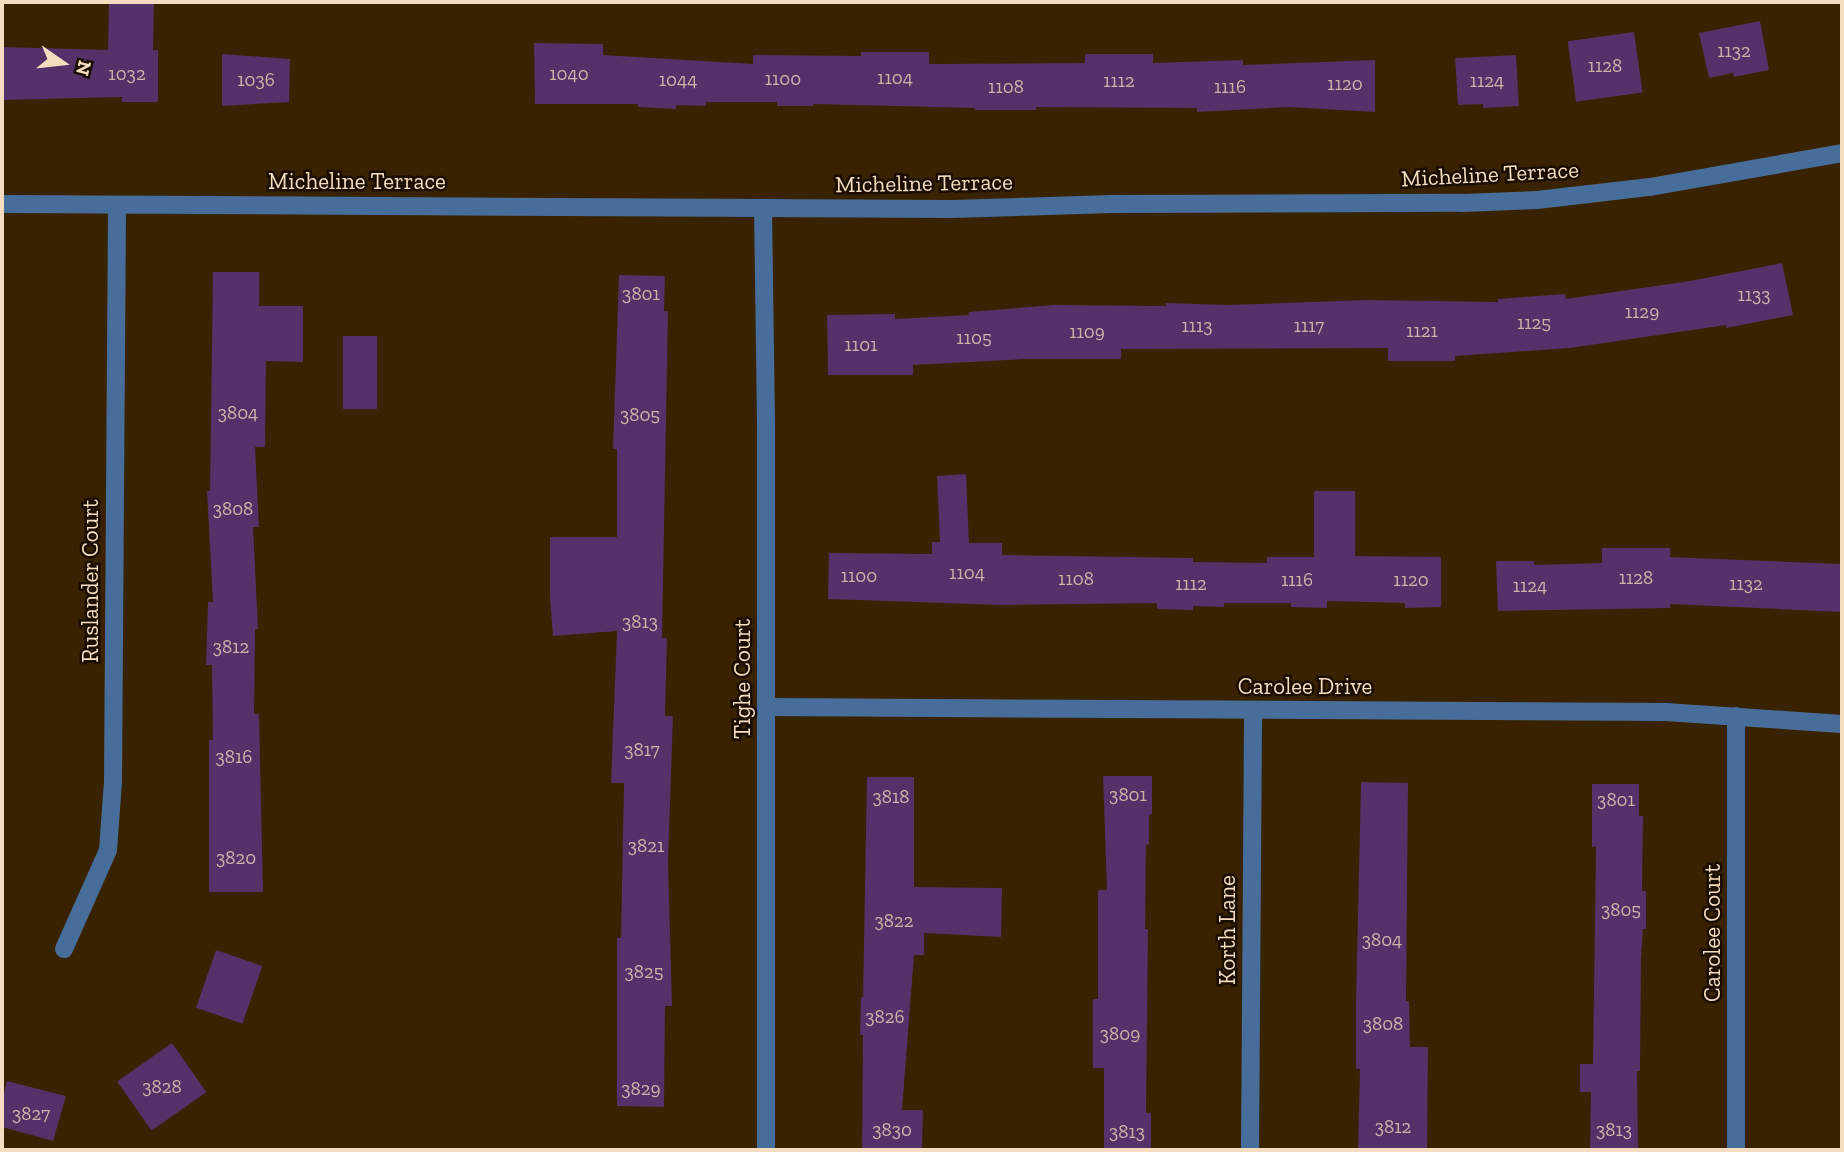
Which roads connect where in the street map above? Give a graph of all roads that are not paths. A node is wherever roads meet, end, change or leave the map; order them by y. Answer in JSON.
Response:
{"nodes":[{"id":1,"x":1842,"y":153,"type":"edge"},
{"id":2,"x":2,"y":204,"type":"edge"},
{"id":3,"x":117,"y":205,"type":"junction"},
{"id":4,"x":763,"y":208,"type":"junction"},
{"id":5,"x":767,"y":707,"type":"junction"},
{"id":6,"x":1253,"y":710,"type":"junction"},
{"id":7,"x":1736,"y":716,"type":"junction"},
{"id":8,"x":1842,"y":724,"type":"edge"},
{"id":9,"x":64,"y":949,"type":"dead end"},
{"id":10,"x":766,"y":1150,"type":"edge"},
{"id":11,"x":1250,"y":1150,"type":"edge"},
{"id":12,"x":1736,"y":1150,"type":"edge"}],
"edges":[{"from":1,"to":4,"type":"street","name":"Micheline Terrace"},
{"from":2,"to":3,"type":"street","name":"Micheline Terrace"},
{"from":3,"to":4,"type":"street","name":"Micheline Terrace"},
{"from":3,"to":9,"type":"street","name":"Ruslander Court"},
{"from":4,"to":5,"type":"street","name":"Tighe Court"},
{"from":5,"to":6,"type":"street","name":"Carolee Drive"},
{"from":5,"to":10,"type":"street","name":"Tighe Court"},
{"from":6,"to":7,"type":"street","name":"Carolee Drive"},
{"from":6,"to":11,"type":"street","name":"Korth Lane"},
{"from":7,"to":8,"type":"street","name":"Carolee Drive"},
{"from":7,"to":12,"type":"street","name":"Carolee Court"}]}
